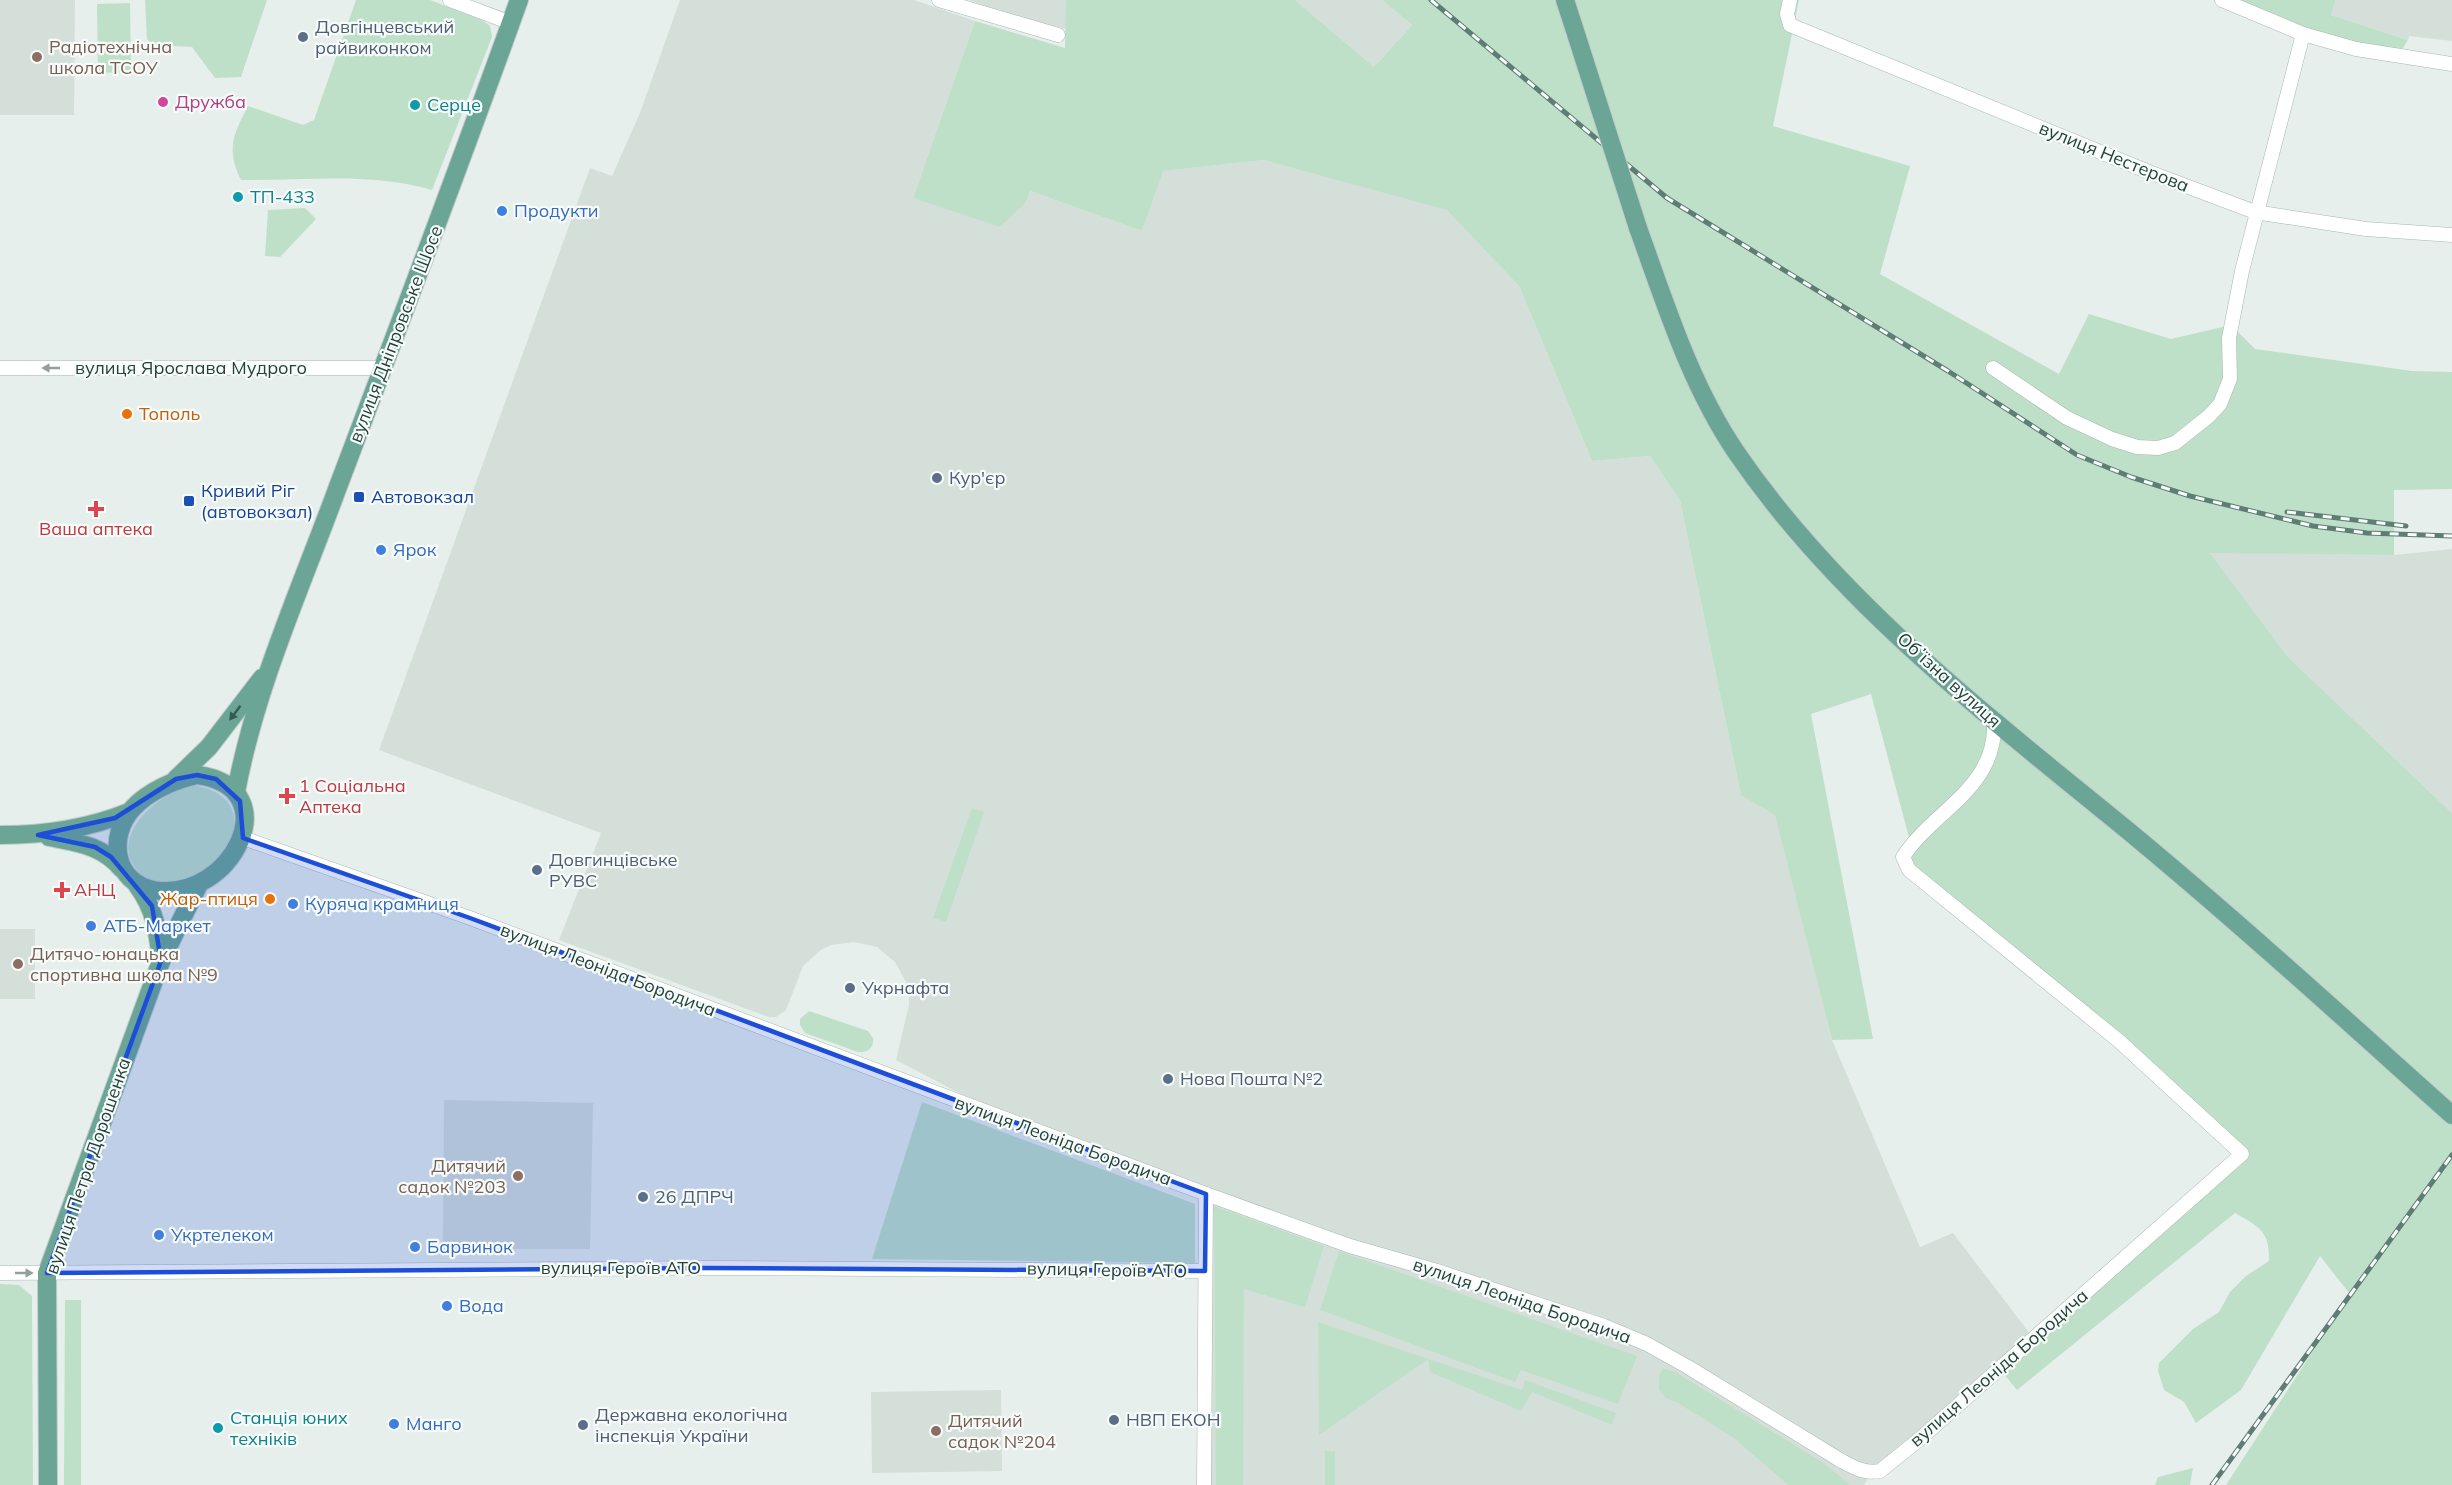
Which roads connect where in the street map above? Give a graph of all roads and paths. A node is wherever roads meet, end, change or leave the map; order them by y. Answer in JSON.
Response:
{"nodes":[{"id":1,"x":450,"y":0,"type":"edge"},
{"id":2,"x":519,"y":0,"type":"edge"},
{"id":3,"x":939,"y":0,"type":"edge"},
{"id":4,"x":1565,"y":0,"type":"edge"},
{"id":5,"x":1790,"y":0,"type":"edge"},
{"id":6,"x":2222,"y":0,"type":"edge"},
{"id":7,"x":511,"y":22,"type":"junction"},
{"id":8,"x":2303,"y":34,"type":"junction"},
{"id":9,"x":1058,"y":35,"type":"dead end"},
{"id":10,"x":2452,"y":64,"type":"edge"},
{"id":11,"x":2255,"y":212,"type":"junction"},
{"id":12,"x":2452,"y":235,"type":"edge"},
{"id":13,"x":0,"y":368,"type":"edge"},
{"id":14,"x":382,"y":368,"type":"junction"},
{"id":15,"x":1993,"y":368,"type":"dead end"},
{"id":16,"x":271,"y":667,"type":"junction"},
{"id":17,"x":1994,"y":720,"type":"junction"},
{"id":18,"x":176,"y":779,"type":"junction"},
{"id":19,"x":236,"y":792,"type":"junction"},
{"id":20,"x":129,"y":812,"type":"junction"},
{"id":21,"x":0,"y":835,"type":"edge"},
{"id":22,"x":38,"y":835,"type":"junction"},
{"id":23,"x":243,"y":838,"type":"junction"},
{"id":24,"x":122,"y":869,"type":"junction"},
{"id":25,"x":199,"y":884,"type":"junction"},
{"id":26,"x":137,"y":885,"type":"junction"},
{"id":27,"x":161,"y":961,"type":"junction"},
{"id":28,"x":2452,"y":1115,"type":"edge"},
{"id":29,"x":1206,"y":1194,"type":"junction"},
{"id":30,"x":1205,"y":1271,"type":"junction"},
{"id":31,"x":0,"y":1273,"type":"edge"},
{"id":32,"x":47,"y":1273,"type":"junction"},
{"id":33,"x":48,"y":1485,"type":"edge"},
{"id":34,"x":1204,"y":1485,"type":"edge"}],
"edges":[{"from":1,"to":7,"type":"street"},
{"from":2,"to":7,"type":"main road","name":"вулиця Дніпровське Шосе"},
{"from":3,"to":9,"type":"street"},
{"from":4,"to":17,"type":"main road","name":"Обʼїзна вулиця","bridge":true},
{"from":5,"to":11,"type":"street","name":"вулиця Нестерова"},
{"from":6,"to":8,"type":"street"},
{"from":7,"to":14,"type":"main road","name":"вулиця Дніпровське Шосе"},
{"from":8,"to":10,"type":"street"},
{"from":8,"to":11,"type":"street"},
{"from":11,"to":12,"type":"street","name":"вулиця Нестерова"},
{"from":11,"to":15,"type":"street"},
{"from":14,"to":13,"type":"street","name":"вулиця Ярослава Мудрого","one_way":true},
{"from":14,"to":16,"type":"main road","name":"вулиця Дніпровське Шосе"},
{"from":16,"to":18,"type":"main road","one_way":true},
{"from":16,"to":19,"type":"main road"},
{"from":17,"to":28,"type":"main road","name":"Обʼїзна вулиця"},
{"from":17,"to":29,"type":"street","name":"вулиця Леоніда Бородича"},
{"from":18,"to":19,"type":"main road"},
{"from":18,"to":20,"type":"main road"},
{"from":19,"to":23,"type":"main road"},
{"from":20,"to":22,"type":"main road"},
{"from":20,"to":24,"type":"main road"},
{"from":21,"to":22,"type":"main road"},
{"from":22,"to":24,"type":"main road"},
{"from":23,"to":25,"type":"main road"},
{"from":23,"to":29,"type":"street","name":"вулиця Леоніда Бородича"},
{"from":24,"to":26,"type":"main road"},
{"from":25,"to":26,"type":"main road"},
{"from":25,"to":27,"type":"main road","name":"вулиця Петра Дорошенка"},
{"from":26,"to":27,"type":"main road"},
{"from":27,"to":32,"type":"main road","name":"вулиця Петра Дорошенка"},
{"from":29,"to":30,"type":"street","name":"вулиця Героїв АТО"},
{"from":30,"to":32,"type":"street","name":"вулиця Героїв АТО"},
{"from":30,"to":34,"type":"street","name":"вулиця Героїв АТО"},
{"from":31,"to":32,"type":"street","name":"вулиця Героїв АТО","one_way":true},
{"from":32,"to":33,"type":"main road","name":"вулиця Петра Дорошенка"}]}
